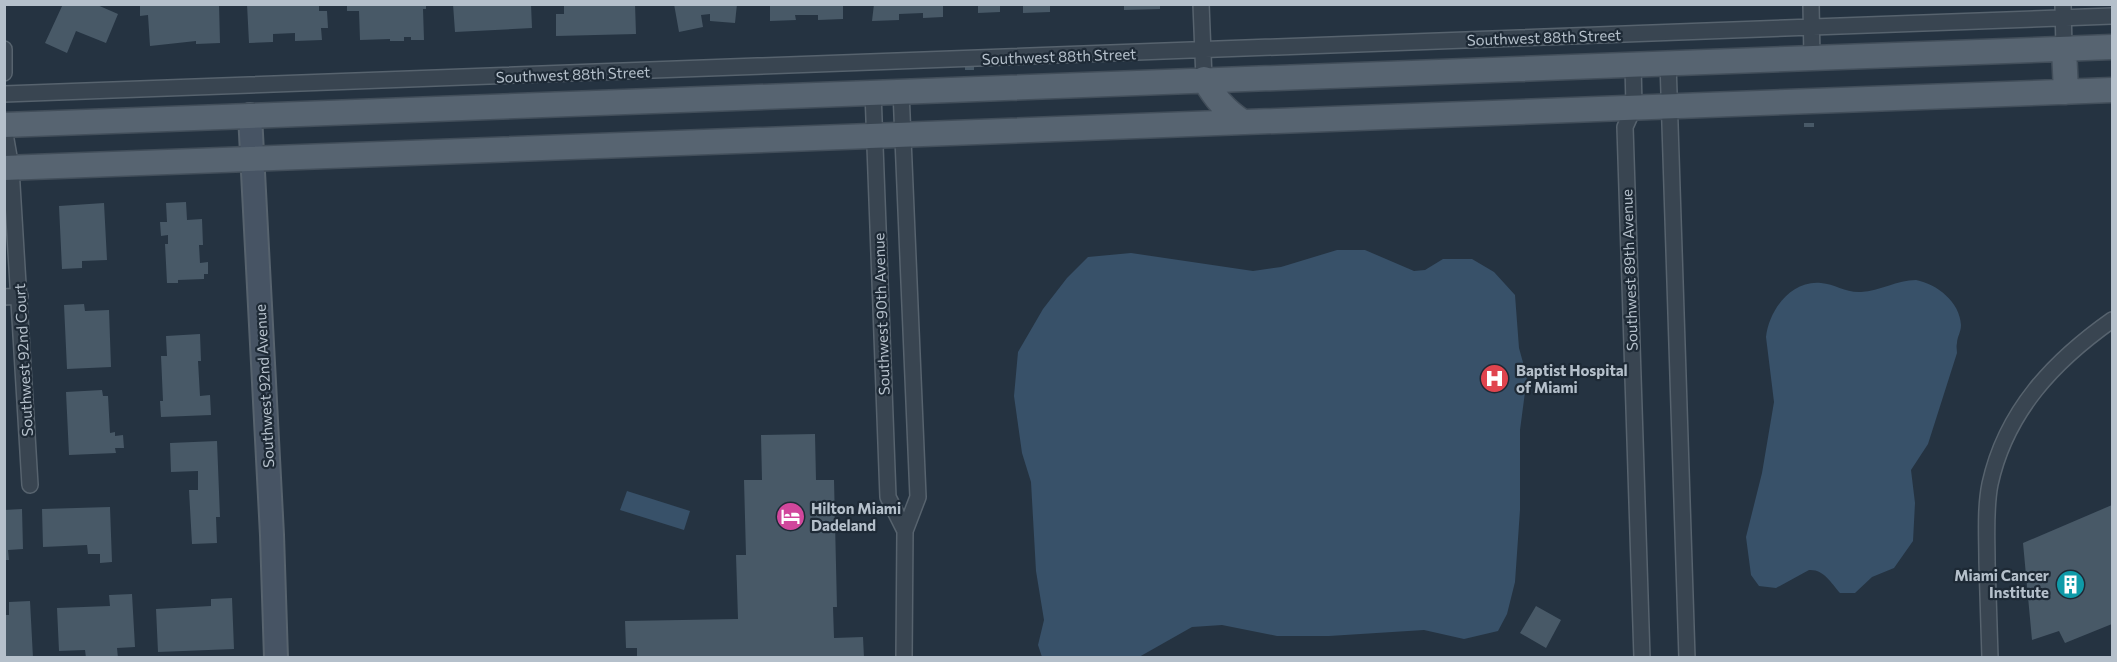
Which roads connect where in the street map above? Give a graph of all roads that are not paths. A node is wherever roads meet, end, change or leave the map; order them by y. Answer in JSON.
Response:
{"nodes":[{"id":1,"x":1201,"y":4,"type":"edge"},
{"id":2,"x":1811,"y":4,"type":"edge"},
{"id":3,"x":2063,"y":11,"type":"edge"},
{"id":4,"x":2112,"y":16,"type":"edge"},
{"id":5,"x":1811,"y":26,"type":"junction"},
{"id":6,"x":2112,"y":47,"type":"edge"},
{"id":7,"x":4,"y":49,"type":"edge"},
{"id":8,"x":1203,"y":49,"type":"junction"},
{"id":9,"x":2064,"y":49,"type":"junction"},
{"id":10,"x":1812,"y":58,"type":"junction"},
{"id":11,"x":1668,"y":62,"type":"junction"},
{"id":12,"x":1633,"y":64,"type":"junction"},
{"id":13,"x":4,"y":73,"type":"edge"},
{"id":14,"x":1204,"y":79,"type":"junction"},
{"id":15,"x":2112,"y":90,"type":"edge"},
{"id":16,"x":901,"y":91,"type":"junction"},
{"id":17,"x":873,"y":92,"type":"junction"},
{"id":18,"x":2066,"y":92,"type":"junction"},
{"id":19,"x":4,"y":94,"type":"edge"},
{"id":20,"x":1670,"y":106,"type":"junction"},
{"id":21,"x":1634,"y":107,"type":"junction"},
{"id":22,"x":250,"y":115,"type":"junction"},
{"id":23,"x":1243,"y":122,"type":"junction"},
{"id":24,"x":4,"y":127,"type":"edge"},
{"id":25,"x":903,"y":135,"type":"junction"},
{"id":26,"x":874,"y":136,"type":"junction"},
{"id":27,"x":253,"y":159,"type":"junction"},
{"id":28,"x":8,"y":168,"type":"edge"},
{"id":29,"x":12,"y":296,"type":"edge"},
{"id":30,"x":2112,"y":320,"type":"edge"},
{"id":31,"x":30,"y":485,"type":"dead end"},
{"id":32,"x":905,"y":531,"type":"junction"},
{"id":33,"x":276,"y":657,"type":"edge"},
{"id":34,"x":904,"y":657,"type":"edge"},
{"id":35,"x":1642,"y":657,"type":"edge"},
{"id":36,"x":1687,"y":657,"type":"edge"},
{"id":37,"x":1990,"y":657,"type":"edge"}],
"edges":[{"from":1,"to":8,"type":"street"},
{"from":2,"to":5,"type":"street"},
{"from":3,"to":4,"type":"street","name":"Southwest 88th Street"},
{"from":3,"to":5,"type":"street","name":"Southwest 88th Street"},
{"from":3,"to":9,"type":"street"},
{"from":5,"to":8,"type":"street","name":"Southwest 88th Street"},
{"from":5,"to":10,"type":"street"},
{"from":6,"to":9,"type":"main road","name":"Southwest 88th Street"},
{"from":7,"to":13,"type":"street"},
{"from":8,"to":14,"type":"street"},
{"from":8,"to":19,"type":"street","name":"Southwest 88th Street"},
{"from":9,"to":10,"type":"main road","name":"Southwest 88th Street"},
{"from":9,"to":18,"type":"main road"},
{"from":10,"to":11,"type":"main road","name":"Southwest 88th Street"},
{"from":11,"to":12,"type":"main road","name":"Southwest 88th Street"},
{"from":11,"to":20,"type":"street"},
{"from":12,"to":14,"type":"main road","name":"Southwest 88th Street"},
{"from":12,"to":21,"type":"street","name":"Southwest 89th Avenue"},
{"from":14,"to":16,"type":"main road","name":"Southwest 88th Street"},
{"from":14,"to":23,"type":"main road"},
{"from":15,"to":18,"type":"main road"},
{"from":16,"to":17,"type":"main road","name":"Southwest 88th Street"},
{"from":16,"to":25,"type":"street","name":"Southwest 90th Avenue"},
{"from":17,"to":22,"type":"main road","name":"Southwest 88th Street"},
{"from":17,"to":26,"type":"street","name":"Southwest 90th Avenue"},
{"from":18,"to":20,"type":"main road"},
{"from":20,"to":21,"type":"main road"},
{"from":20,"to":36,"type":"street"},
{"from":21,"to":23,"type":"main road"},
{"from":21,"to":35,"type":"street","name":"Southwest 89th Avenue"},
{"from":22,"to":24,"type":"main road","name":"Southwest 88th Street"},
{"from":22,"to":27,"type":"street","name":"Southwest 92nd Avenue"},
{"from":23,"to":25,"type":"main road"},
{"from":24,"to":28,"type":"street","name":"Southwest 92nd Court"},
{"from":25,"to":26,"type":"main road"},
{"from":25,"to":32,"type":"street","name":"Southwest 90th Avenue"},
{"from":26,"to":27,"type":"main road"},
{"from":26,"to":32,"type":"street","name":"Southwest 90th Avenue"},
{"from":27,"to":28,"type":"main road"},
{"from":27,"to":33,"type":"street","name":"Southwest 92nd Avenue"},
{"from":28,"to":29,"type":"street","name":"Southwest 92nd Court"},
{"from":29,"to":31,"type":"street","name":"Southwest 92nd Court"},
{"from":30,"to":37,"type":"street"},
{"from":32,"to":34,"type":"street","name":"Southwest 90th Avenue"}]}
